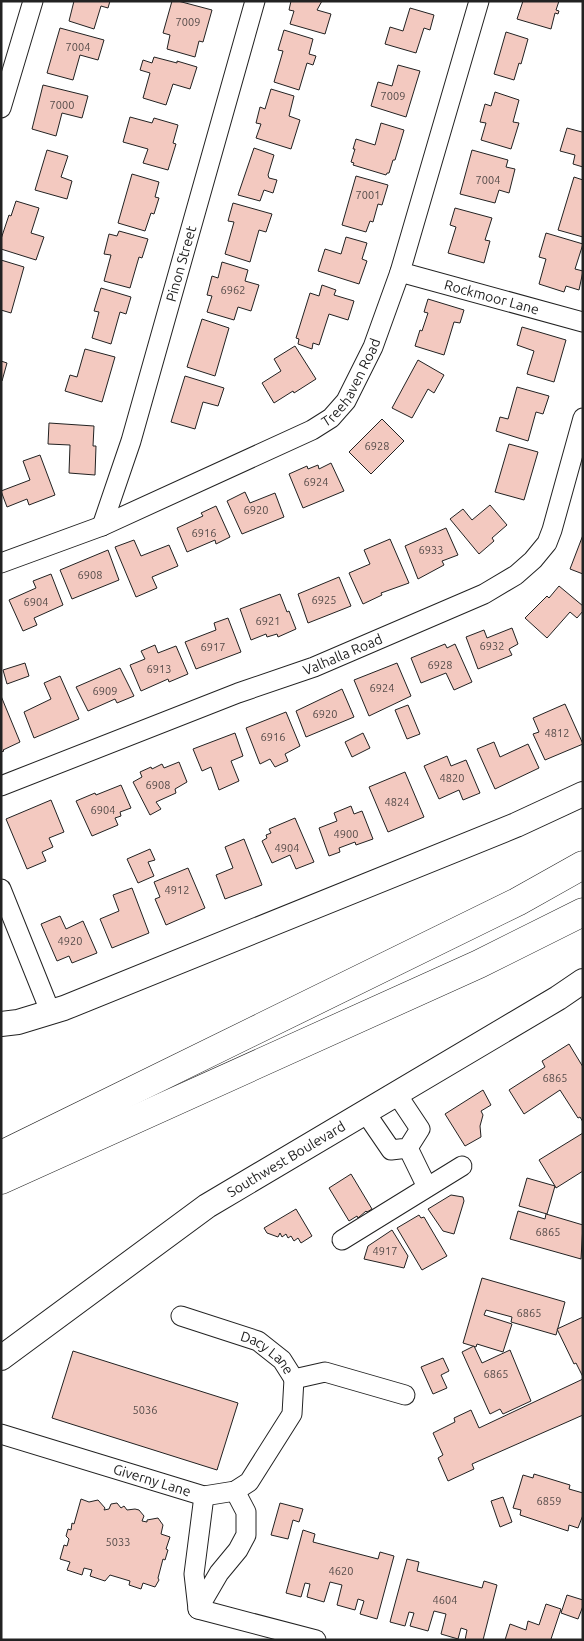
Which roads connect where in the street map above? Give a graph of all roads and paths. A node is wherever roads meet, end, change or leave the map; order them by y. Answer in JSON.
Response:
{"nodes":[{"id":1,"x":33,"y":1,"type":"edge"},
{"id":2,"x":255,"y":1,"type":"edge"},
{"id":3,"x":479,"y":1,"type":"edge"},
{"id":4,"x":1,"y":108,"type":"edge"},
{"id":5,"x":400,"y":272,"type":"junction"},
{"id":6,"x":583,"y":322,"type":"edge"},
{"id":7,"x":583,"y":418,"type":"edge"},
{"id":8,"x":102,"y":526,"type":"junction"},
{"id":9,"x":1,"y":563,"type":"edge"},
{"id":10,"x":1,"y":786,"type":"edge"},
{"id":11,"x":583,"y":794,"type":"edge"},
{"id":12,"x":583,"y":864,"type":"edge"},
{"id":13,"x":1,"y":889,"type":"edge"},
{"id":14,"x":583,"y":912,"type":"edge"},
{"id":15,"x":583,"y":981,"type":"edge"},
{"id":16,"x":50,"y":1011,"type":"junction"},
{"id":17,"x":1,"y":1024,"type":"edge"},
{"id":18,"x":396,"y":1093,"type":"junction"},
{"id":19,"x":364,"y":1112,"type":"junction"},
{"id":20,"x":408,"y":1148,"type":"junction"},
{"id":21,"x":1,"y":1155,"type":"edge"},
{"id":22,"x":462,"y":1166,"type":"dead end"},
{"id":23,"x":1,"y":1180,"type":"edge"},
{"id":24,"x":428,"y":1187,"type":"junction"},
{"id":25,"x":342,"y":1240,"type":"dead end"},
{"id":26,"x":181,"y":1316,"type":"dead end"},
{"id":27,"x":1,"y":1358,"type":"edge"},
{"id":28,"x":294,"y":1379,"type":"junction"},
{"id":29,"x":405,"y":1395,"type":"dead end"},
{"id":30,"x":1,"y":1434,"type":"edge"},
{"id":31,"x":235,"y":1491,"type":"junction"},
{"id":32,"x":204,"y":1496,"type":"junction"},
{"id":33,"x":198,"y":1609,"type":"junction"},
{"id":34,"x":316,"y":1640,"type":"edge"}],
"edges":[{"from":1,"to":4,"type":"street"},
{"from":2,"to":8,"type":"street","name":"Pinon Street"},
{"from":3,"to":5,"type":"street","name":"Treehaven Road"},
{"from":5,"to":6,"type":"street","name":"Rockmoor Lane"},
{"from":5,"to":8,"type":"street","name":"Treehaven Road"},
{"from":7,"to":10,"type":"street","name":"Valhalla Road"},
{"from":8,"to":9,"type":"street","name":"Treehaven Road"},
{"from":11,"to":16,"type":"main road"},
{"from":12,"to":21,"type":"highway"},
{"from":13,"to":16,"type":"street"},
{"from":14,"to":23,"type":"highway"},
{"from":15,"to":18,"type":"main road","name":"Southwest Boulevard"},
{"from":16,"to":17,"type":"main road"},
{"from":18,"to":19,"type":"main road","name":"Southwest Boulevard"},
{"from":18,"to":20,"type":"street"},
{"from":19,"to":20,"type":"street"},
{"from":19,"to":27,"type":"main road","name":"Southwest Boulevard"},
{"from":20,"to":24,"type":"street"},
{"from":22,"to":24,"type":"street"},
{"from":24,"to":25,"type":"street"},
{"from":26,"to":28,"type":"street","name":"Dacy Lane"},
{"from":28,"to":29,"type":"street","name":"Dacy Lane"},
{"from":28,"to":31,"type":"street"},
{"from":30,"to":32,"type":"street","name":"Giverny Lane"},
{"from":31,"to":32,"type":"street","name":"Giverny Lane"},
{"from":31,"to":33,"type":"street"},
{"from":32,"to":33,"type":"street"},
{"from":33,"to":34,"type":"street"}]}
